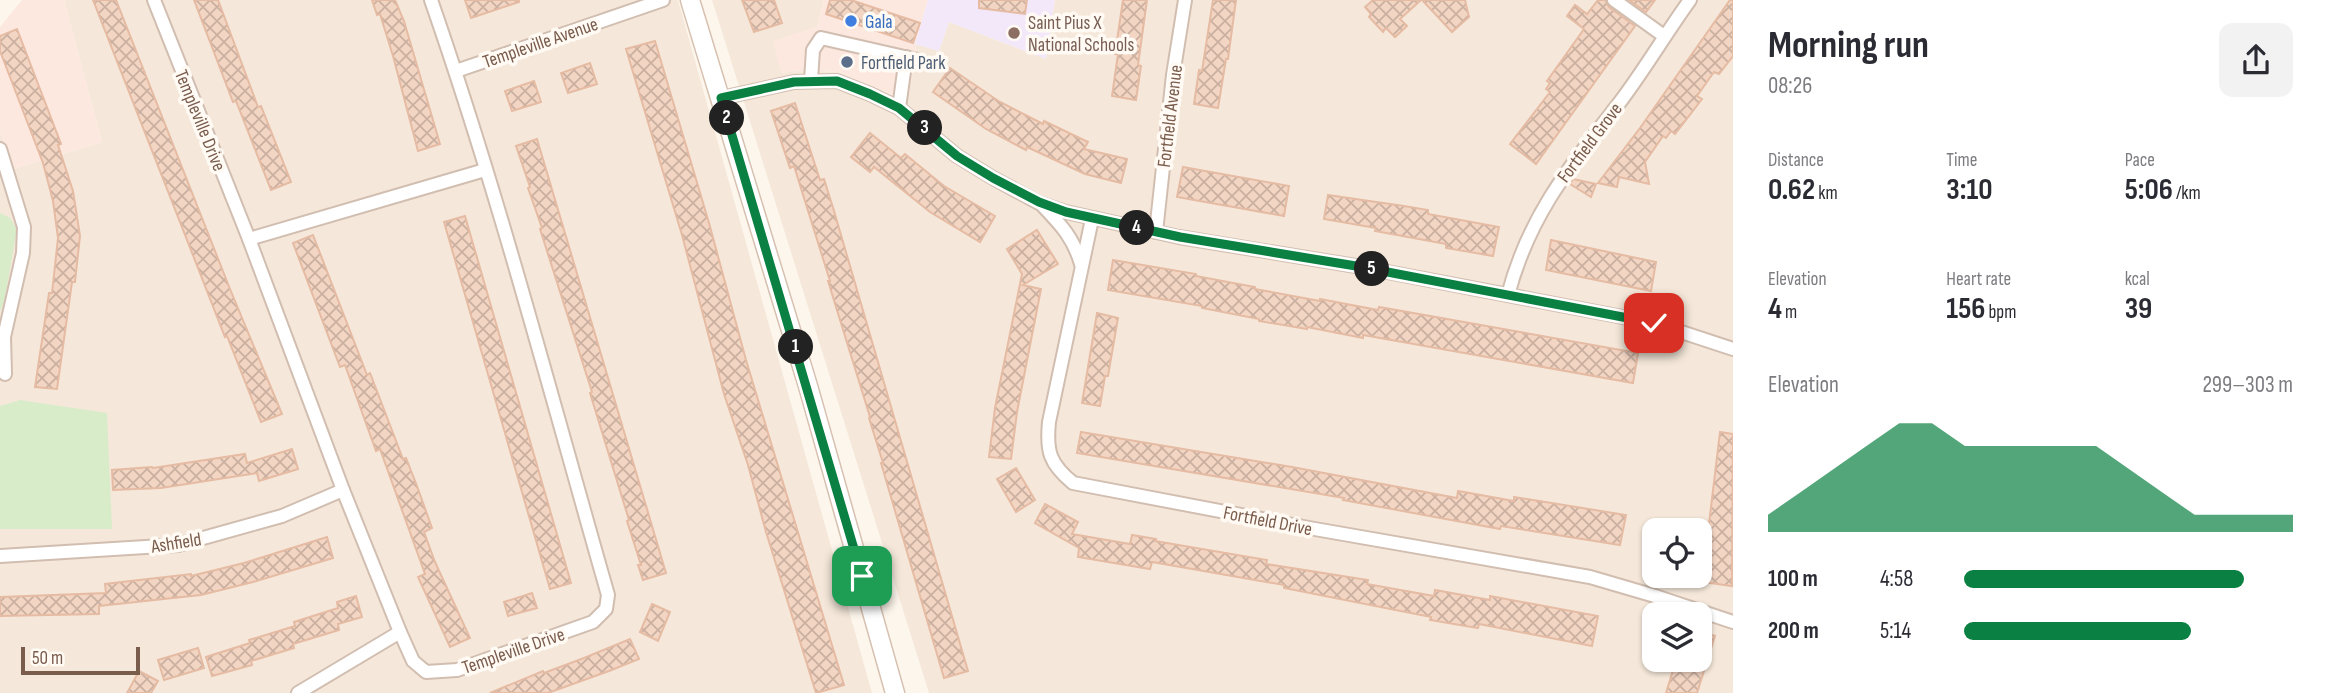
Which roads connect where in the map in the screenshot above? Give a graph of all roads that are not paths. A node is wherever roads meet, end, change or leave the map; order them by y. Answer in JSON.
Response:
{"nodes":[{"id":1,"x":154,"y":0,"type":"edge"},
{"id":2,"x":431,"y":0,"type":"edge"},
{"id":3,"x":663,"y":0,"type":"edge"},
{"id":4,"x":690,"y":0,"type":"edge"},
{"id":5,"x":1185,"y":0,"type":"edge"},
{"id":6,"x":1614,"y":0,"type":"edge"},
{"id":7,"x":1690,"y":0,"type":"edge"},
{"id":8,"x":1664,"y":36,"type":"junction"},
{"id":9,"x":906,"y":57,"type":"junction"},
{"id":10,"x":922,"y":61,"type":"dead end"},
{"id":11,"x":456,"y":71,"type":"junction"},
{"id":12,"x":811,"y":80,"type":"junction"},
{"id":13,"x":721,"y":98,"type":"junction"},
{"id":14,"x":899,"y":108,"type":"junction"},
{"id":15,"x":0,"y":149,"type":"edge"},
{"id":16,"x":485,"y":170,"type":"junction"},
{"id":17,"x":13,"y":188,"type":"junction"},
{"id":18,"x":0,"y":193,"type":"edge"},
{"id":19,"x":1039,"y":202,"type":"junction"},
{"id":20,"x":1092,"y":219,"type":"junction"},
{"id":21,"x":1156,"y":232,"type":"junction"},
{"id":22,"x":249,"y":239,"type":"junction"},
{"id":23,"x":1082,"y":268,"type":"junction"},
{"id":24,"x":1508,"y":295,"type":"junction"},
{"id":25,"x":2,"y":337,"type":"edge"},
{"id":26,"x":1733,"y":349,"type":"edge"},
{"id":27,"x":5,"y":374,"type":"dead end"},
{"id":28,"x":344,"y":490,"type":"junction"},
{"id":29,"x":0,"y":556,"type":"edge"},
{"id":30,"x":1733,"y":622,"type":"edge"},
{"id":31,"x":400,"y":632,"type":"junction"},
{"id":32,"x":298,"y":693,"type":"edge"},
{"id":33,"x":895,"y":693,"type":"edge"}],
"edges":[{"from":1,"to":22,"type":"street","name":"Templeville Drive"},
{"from":2,"to":11,"type":"street","name":"Templeville Drive"},
{"from":3,"to":11,"type":"street","name":"Templeville Avenue"},
{"from":4,"to":13,"type":"main road"},
{"from":5,"to":21,"type":"street","name":"Fortfield Avenue"},
{"from":6,"to":8,"type":"street"},
{"from":7,"to":8,"type":"street","name":"Fortfield Grove"},
{"from":8,"to":24,"type":"street","name":"Fortfield Grove"},
{"from":9,"to":10,"type":"street"},
{"from":9,"to":12,"type":"street"},
{"from":9,"to":14,"type":"street"},
{"from":11,"to":16,"type":"street","name":"Templeville Drive"},
{"from":12,"to":13,"type":"street"},
{"from":12,"to":14,"type":"street"},
{"from":13,"to":33,"type":"main road"},
{"from":14,"to":19,"type":"street"},
{"from":15,"to":17,"type":"street"},
{"from":16,"to":22,"type":"street"},
{"from":16,"to":31,"type":"street","name":"Templeville Drive"},
{"from":17,"to":18,"type":"street"},
{"from":17,"to":25,"type":"street"},
{"from":19,"to":20,"type":"street"},
{"from":19,"to":23,"type":"street"},
{"from":20,"to":21,"type":"street"},
{"from":20,"to":23,"type":"street","name":"Fortfield Drive"},
{"from":21,"to":24,"type":"street"},
{"from":22,"to":28,"type":"street","name":"Templeville Drive"},
{"from":23,"to":30,"type":"street","name":"Fortfield Drive"},
{"from":24,"to":26,"type":"street"},
{"from":25,"to":27,"type":"street"},
{"from":28,"to":29,"type":"street","name":"Ashfield"},
{"from":28,"to":31,"type":"street","name":"Templeville Drive"},
{"from":31,"to":32,"type":"street"}]}
